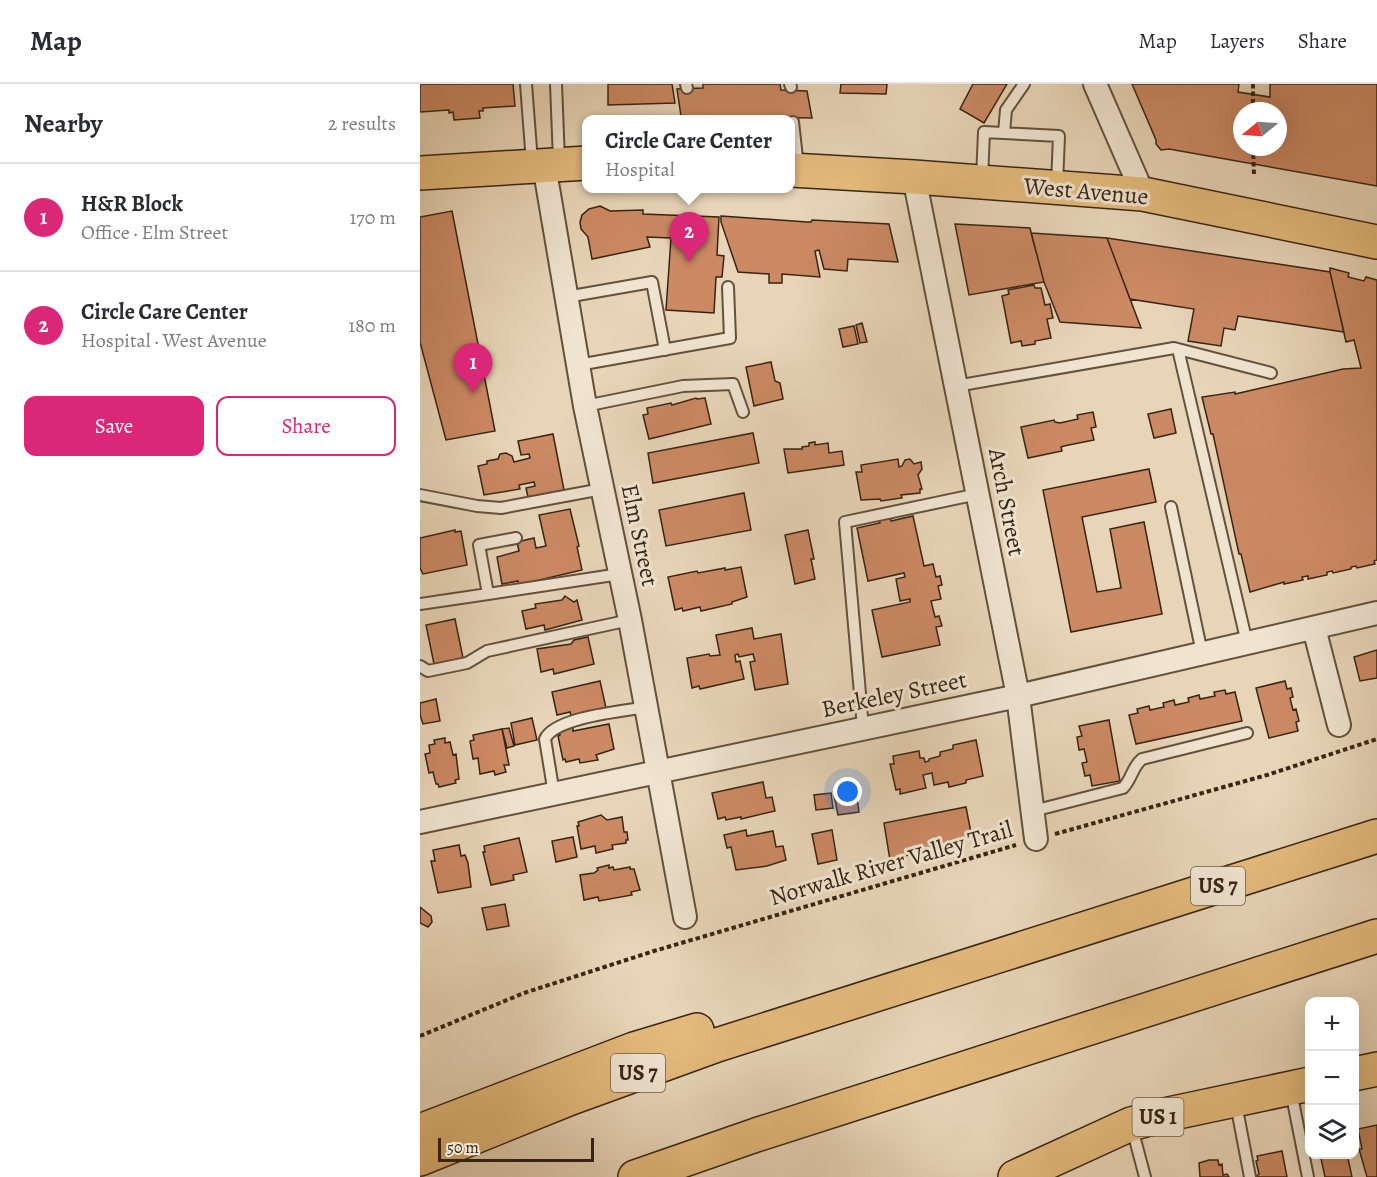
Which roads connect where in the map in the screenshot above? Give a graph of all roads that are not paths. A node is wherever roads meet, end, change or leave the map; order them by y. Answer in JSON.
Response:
{"nodes":[{"id":1,"x":526,"y":84,"type":"edge"},
{"id":2,"x":556,"y":84,"type":"edge"},
{"id":3,"x":1024,"y":84,"type":"edge"},
{"id":4,"x":1095,"y":84,"type":"edge"},
{"id":5,"x":1004,"y":133,"type":"junction"},
{"id":6,"x":556,"y":164,"type":"edge"},
{"id":7,"x":795,"y":170,"type":"edge"},
{"id":8,"x":420,"y":173,"type":"edge"},
{"id":9,"x":914,"y":177,"type":"junction"},
{"id":10,"x":982,"y":182,"type":"junction"},
{"id":11,"x":1057,"y":188,"type":"junction"},
{"id":12,"x":1143,"y":194,"type":"junction"},
{"id":13,"x":1377,"y":242,"type":"edge"},
{"id":14,"x":728,"y":287,"type":"dead end"},
{"id":15,"x":566,"y":297,"type":"junction"},
{"id":16,"x":1178,"y":348,"type":"junction"},
{"id":17,"x":665,"y":350,"type":"junction"},
{"id":18,"x":578,"y":364,"type":"junction"},
{"id":19,"x":1271,"y":373,"type":"dead end"},
{"id":20,"x":956,"y":386,"type":"junction"},
{"id":21,"x":585,"y":406,"type":"junction"},
{"id":22,"x":743,"y":412,"type":"dead end"},
{"id":23,"x":602,"y":489,"type":"junction"},
{"id":24,"x":978,"y":494,"type":"junction"},
{"id":25,"x":420,"y":495,"type":"edge"},
{"id":26,"x":1171,"y":507,"type":"dead end"},
{"id":27,"x":516,"y":538,"type":"dead end"},
{"id":28,"x":620,"y":574,"type":"junction"},
{"id":29,"x":488,"y":594,"type":"junction"},
{"id":30,"x":420,"y":604,"type":"edge"},
{"id":31,"x":1377,"y":613,"type":"edge"},
{"id":32,"x":630,"y":620,"type":"junction"},
{"id":33,"x":1314,"y":628,"type":"junction"},
{"id":34,"x":1247,"y":643,"type":"junction"},
{"id":35,"x":1202,"y":653,"type":"junction"},
{"id":36,"x":420,"y":666,"type":"edge"},
{"id":37,"x":1018,"y":696,"type":"junction"},
{"id":38,"x":647,"y":707,"type":"junction"},
{"id":39,"x":1339,"y":725,"type":"dead end"},
{"id":40,"x":863,"y":728,"type":"junction"},
{"id":41,"x":1247,"y":733,"type":"dead end"},
{"id":42,"x":660,"y":771,"type":"junction"},
{"id":43,"x":554,"y":794,"type":"junction"},
{"id":44,"x":1033,"y":811,"type":"junction"},
{"id":45,"x":420,"y":822,"type":"edge"},
{"id":46,"x":1377,"y":836,"type":"edge"},
{"id":47,"x":1036,"y":839,"type":"road end"},
{"id":48,"x":685,"y":917,"type":"dead end"},
{"id":49,"x":1377,"y":936,"type":"edge"},
{"id":50,"x":861,"y":998,"type":"junction"},
{"id":51,"x":1377,"y":1069,"type":"edge"},
{"id":52,"x":1359,"y":1073,"type":"edge"},
{"id":53,"x":1300,"y":1086,"type":"edge"},
{"id":54,"x":903,"y":1087,"type":"junction"},
{"id":55,"x":1235,"y":1100,"type":"junction"},
{"id":56,"x":1131,"y":1124,"type":"junction"},
{"id":57,"x":420,"y":1131,"type":"edge"},
{"id":58,"x":420,"y":1159,"type":"edge"},
{"id":59,"x":635,"y":1177,"type":"edge"},
{"id":60,"x":703,"y":1177,"type":"edge"},
{"id":61,"x":1015,"y":1177,"type":"edge"},
{"id":62,"x":1145,"y":1177,"type":"edge"},
{"id":63,"x":1250,"y":1177,"type":"edge"},
{"id":64,"x":1308,"y":1177,"type":"edge"}],
"edges":[{"from":1,"to":6,"type":"lane"},
{"from":2,"to":6,"type":"lane"},
{"from":3,"to":5,"type":"lane"},
{"from":4,"to":12,"type":"street"},
{"from":5,"to":10,"type":"lane"},
{"from":5,"to":11,"type":"lane"},
{"from":6,"to":8,"type":"main road"},
{"from":6,"to":15,"type":"street","name":"Elm Street"},
{"from":7,"to":9,"type":"main road","name":"West Avenue"},
{"from":9,"to":10,"type":"main road","name":"West Avenue"},
{"from":9,"to":20,"type":"street","name":"Arch Street"},
{"from":10,"to":11,"type":"main road","name":"West Avenue"},
{"from":11,"to":12,"type":"main road","name":"West Avenue"},
{"from":12,"to":13,"type":"main road","name":"West Avenue"},
{"from":14,"to":17,"type":"lane"},
{"from":15,"to":17,"type":"lane"},
{"from":15,"to":18,"type":"street","name":"Elm Street"},
{"from":16,"to":19,"type":"lane"},
{"from":16,"to":20,"type":"lane"},
{"from":16,"to":34,"type":"lane"},
{"from":17,"to":18,"type":"lane"},
{"from":18,"to":21,"type":"street","name":"Elm Street"},
{"from":20,"to":24,"type":"street","name":"Arch Street"},
{"from":21,"to":22,"type":"lane"},
{"from":21,"to":23,"type":"street","name":"Elm Street"},
{"from":23,"to":25,"type":"lane"},
{"from":23,"to":28,"type":"street","name":"Elm Street"},
{"from":24,"to":37,"type":"street","name":"Arch Street"},
{"from":24,"to":40,"type":"lane"},
{"from":26,"to":35,"type":"lane"},
{"from":27,"to":29,"type":"lane"},
{"from":28,"to":29,"type":"lane"},
{"from":28,"to":32,"type":"street","name":"Elm Street"},
{"from":29,"to":30,"type":"lane"},
{"from":31,"to":33,"type":"street","name":"Berkeley Street"},
{"from":32,"to":36,"type":"lane"},
{"from":32,"to":38,"type":"street","name":"Elm Street"},
{"from":33,"to":34,"type":"street","name":"Berkeley Street"},
{"from":33,"to":39,"type":"street"},
{"from":34,"to":35,"type":"street","name":"Berkeley Street"},
{"from":35,"to":37,"type":"street","name":"Berkeley Street"},
{"from":37,"to":40,"type":"street","name":"Berkeley Street"},
{"from":37,"to":44,"type":"street","name":"Arch Street"},
{"from":38,"to":42,"type":"street","name":"Elm Street"},
{"from":38,"to":43,"type":"lane"},
{"from":40,"to":42,"type":"street","name":"Berkeley Street"},
{"from":41,"to":44,"type":"lane"},
{"from":42,"to":43,"type":"street","name":"Berkeley Street"},
{"from":42,"to":48,"type":"street","name":"Elm Street"},
{"from":43,"to":45,"type":"street","name":"Berkeley Street"},
{"from":44,"to":47,"type":"street","name":"Arch Street"},
{"from":46,"to":50,"type":"main road","number":"US 7"},
{"from":49,"to":54,"type":"main road"},
{"from":50,"to":57,"type":"main road"},
{"from":50,"to":58,"type":"main road","number":"US 7"},
{"from":51,"to":52,"type":"main road"},
{"from":53,"to":55,"type":"main road","number":"US 1"},
{"from":53,"to":64,"type":"lane"},
{"from":54,"to":59,"type":"main road"},
{"from":54,"to":60,"type":"main road"},
{"from":55,"to":56,"type":"main road","number":"US 1"},
{"from":55,"to":63,"type":"lane"},
{"from":56,"to":61,"type":"main road","number":"US 1"},
{"from":56,"to":62,"type":"lane"}]}
